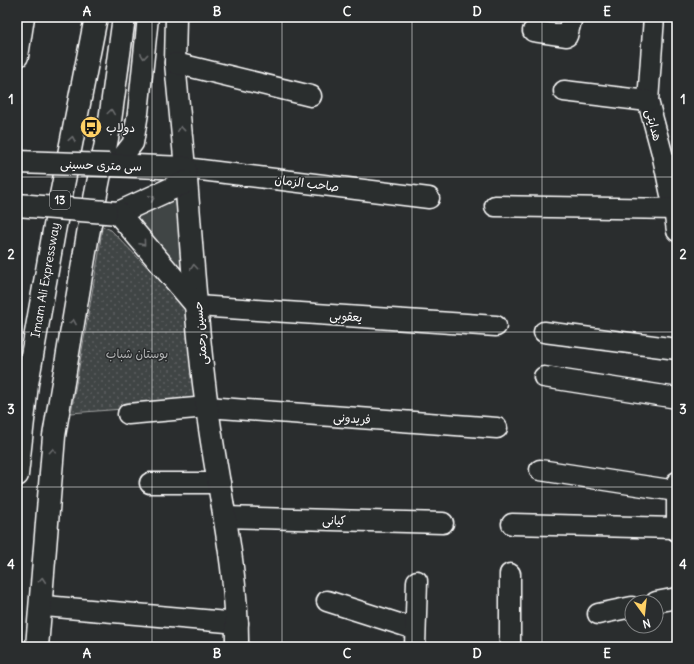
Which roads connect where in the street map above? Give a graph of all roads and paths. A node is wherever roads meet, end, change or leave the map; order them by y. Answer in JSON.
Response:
{"nodes":[{"id":1,"x":23,"y":17,"type":"edge"},
{"id":2,"x":96,"y":17,"type":"edge"},
{"id":3,"x":124,"y":17,"type":"edge"},
{"id":4,"x":148,"y":17,"type":"edge"},
{"id":5,"x":176,"y":17,"type":"edge"},
{"id":6,"x":572,"y":17,"type":"edge"},
{"id":7,"x":654,"y":17,"type":"edge"},
{"id":8,"x":533,"y":31,"type":"dead end"},
{"id":9,"x":17,"y":56,"type":"edge"},
{"id":10,"x":174,"y":63,"type":"junction"},
{"id":11,"x":564,"y":91,"type":"dead end"},
{"id":12,"x":311,"y":96,"type":"dead end"},
{"id":13,"x":648,"y":101,"type":"junction"},
{"id":14,"x":669,"y":152,"type":"edge"},
{"id":15,"x":17,"y":162,"type":"edge"},
{"id":16,"x":112,"y":165,"type":"junction"},
{"id":17,"x":186,"y":175,"type":"junction"},
{"id":18,"x":429,"y":198,"type":"dead end"},
{"id":19,"x":17,"y":205,"type":"edge"},
{"id":20,"x":495,"y":206,"type":"dead end"},
{"id":21,"x":676,"y":209,"type":"edge"},
{"id":22,"x":112,"y":213,"type":"junction"},
{"id":23,"x":677,"y":231,"type":"edge"},
{"id":24,"x":197,"y":306,"type":"junction"},
{"id":25,"x":496,"y":326,"type":"dead end"},
{"id":26,"x":544,"y":332,"type":"dead end"},
{"id":27,"x":677,"y":349,"type":"edge"},
{"id":28,"x":544,"y":377,"type":"dead end"},
{"id":29,"x":677,"y":398,"type":"edge"},
{"id":30,"x":207,"y":407,"type":"junction"},
{"id":31,"x":128,"y":414,"type":"dead end"},
{"id":32,"x":497,"y":428,"type":"dead end"},
{"id":33,"x":540,"y":470,"type":"dead end"},
{"id":34,"x":17,"y":474,"type":"edge"},
{"id":35,"x":150,"y":483,"type":"dead end"},
{"id":36,"x":220,"y":483,"type":"junction"},
{"id":37,"x":676,"y":487,"type":"edge"},
{"id":38,"x":224,"y":517,"type":"junction"},
{"id":39,"x":443,"y":523,"type":"dead end"},
{"id":40,"x":512,"y":524,"type":"dead end"},
{"id":41,"x":677,"y":530,"type":"edge"},
{"id":42,"x":510,"y":574,"type":"dead end"},
{"id":43,"x":417,"y":581,"type":"dead end"},
{"id":44,"x":677,"y":598,"type":"edge"},
{"id":45,"x":664,"y":600,"type":"edge"},
{"id":46,"x":327,"y":601,"type":"dead end"},
{"id":47,"x":45,"y":606,"type":"dead end"},
{"id":48,"x":624,"y":609,"type":"edge"},
{"id":49,"x":598,"y":614,"type":"dead end"},
{"id":50,"x":238,"y":623,"type":"junction"},
{"id":51,"x":415,"y":638,"type":"edge"},
{"id":52,"x":37,"y":647,"type":"edge"},
{"id":53,"x":238,"y":647,"type":"edge"},
{"id":54,"x":510,"y":647,"type":"edge"}],
"edges":[{"from":1,"to":9,"type":"main road"},
{"from":34,"to":2,"type":"main road","name":"Imam Ali Expressway","number":"13","one_way":true},
{"from":52,"to":3,"type":"main road","one_way":true},
{"from":4,"to":16,"type":"street","one_way":true},
{"from":5,"to":10,"type":"street","name":"حسین رحمتی"},
{"from":6,"to":8,"type":"street"},
{"from":7,"to":13,"type":"street","name":"هدایتی"},
{"from":10,"to":12,"type":"street"},
{"from":17,"to":10,"type":"street","name":"حسین رحمتی","one_way":true},
{"from":11,"to":13,"type":"street"},
{"from":13,"to":14,"type":"street","name":"هدایتی"},
{"from":14,"to":21,"type":"street","name":"هدایتی"},
{"from":15,"to":16,"type":"main road","name":"سی متری حسینی","bridge":true},
{"from":16,"to":17,"type":"main road","name":"سی متری حسینی"},
{"from":17,"to":18,"type":"street","name":"صاحب الزمان"},
{"from":22,"to":17,"type":"main road","one_way":true},
{"from":24,"to":17,"type":"main road","name":"حسین رحمتی","one_way":true},
{"from":19,"to":22,"type":"main road","bridge":true},
{"from":20,"to":21,"type":"street"},
{"from":21,"to":23,"type":"street","name":"هدایتی"},
{"from":22,"to":24,"type":"main road","one_way":true},
{"from":24,"to":25,"type":"street","name":"یعقوبی"},
{"from":24,"to":30,"type":"main road","name":"حسین رحمتی"},
{"from":26,"to":27,"type":"street"},
{"from":28,"to":29,"type":"street"},
{"from":30,"to":31,"type":"street","name":"فریدونی"},
{"from":30,"to":32,"type":"street","name":"فریدونی"},
{"from":30,"to":36,"type":"main road","name":"حسین رحمتی"},
{"from":33,"to":37,"type":"street"},
{"from":35,"to":36,"type":"street"},
{"from":36,"to":38,"type":"main road","name":"حسین رحمتی"},
{"from":37,"to":41,"type":"street"},
{"from":38,"to":39,"type":"street","name":"کیانی"},
{"from":38,"to":50,"type":"main road","name":"حسین رحمتی"},
{"from":40,"to":41,"type":"street"},
{"from":42,"to":54,"type":"street"},
{"from":43,"to":51,"type":"street"},
{"from":44,"to":45,"type":"street"},
{"from":46,"to":51,"type":"street"},
{"from":47,"to":50,"type":"street"},
{"from":48,"to":49,"type":"street"},
{"from":50,"to":53,"type":"main road","name":"حسین رحمتی"}]}
